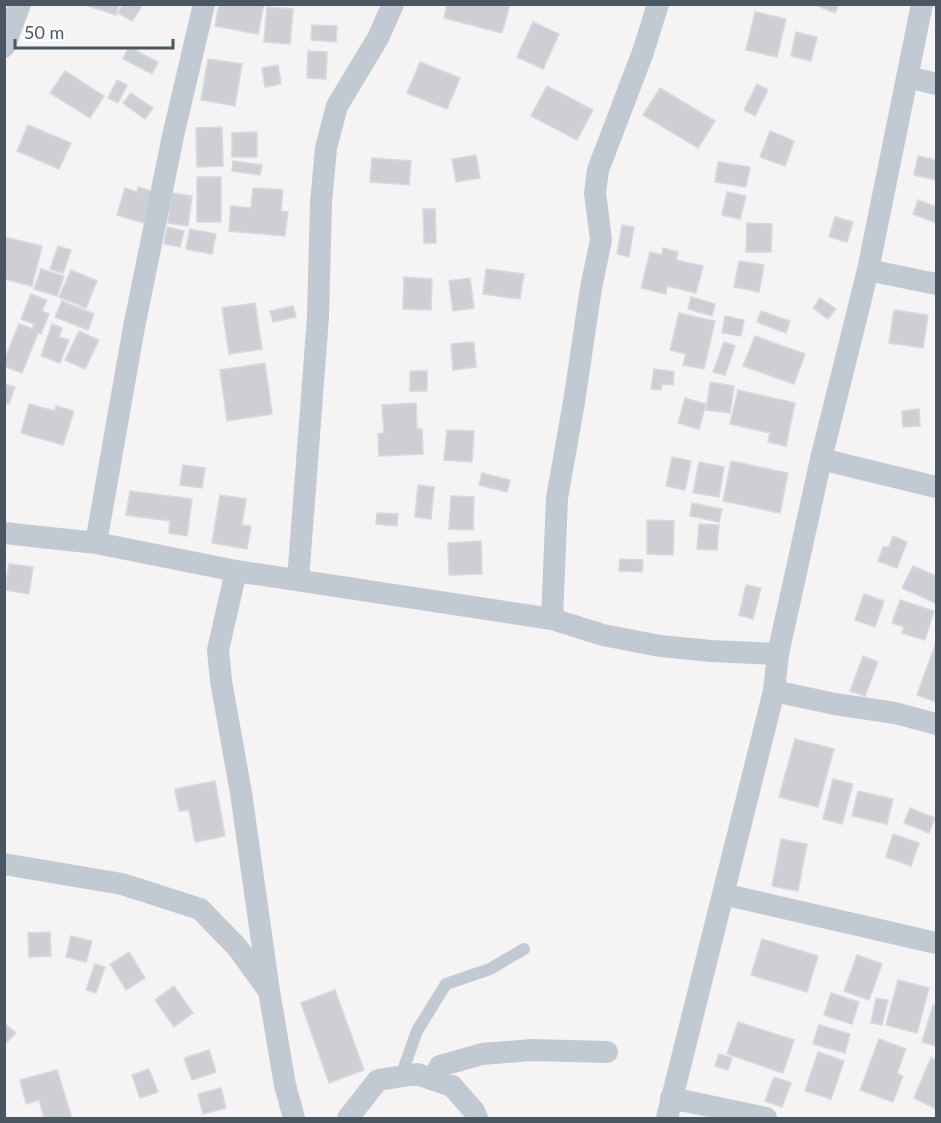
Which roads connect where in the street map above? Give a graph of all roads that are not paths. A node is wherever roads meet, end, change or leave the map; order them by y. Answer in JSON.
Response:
{"nodes":[{"id":1,"x":21,"y":4,"type":"edge"},
{"id":2,"x":204,"y":4,"type":"edge"},
{"id":3,"x":393,"y":4,"type":"edge"},
{"id":4,"x":658,"y":4,"type":"edge"},
{"id":5,"x":922,"y":4,"type":"edge"},
{"id":6,"x":4,"y":47,"type":"edge"},
{"id":7,"x":908,"y":77,"type":"junction"},
{"id":8,"x":936,"y":84,"type":"edge"},
{"id":9,"x":868,"y":270,"type":"junction"},
{"id":10,"x":936,"y":284,"type":"edge"},
{"id":11,"x":821,"y":459,"type":"junction"},
{"id":12,"x":936,"y":487,"type":"edge"},
{"id":13,"x":4,"y":533,"type":"edge"},
{"id":14,"x":96,"y":543,"type":"junction"},
{"id":15,"x":236,"y":571,"type":"junction"},
{"id":16,"x":298,"y":580,"type":"junction"},
{"id":17,"x":552,"y":619,"type":"junction"},
{"id":18,"x":778,"y":654,"type":"junction"},
{"id":19,"x":774,"y":690,"type":"junction"},
{"id":20,"x":936,"y":724,"type":"edge"},
{"id":21,"x":4,"y":864,"type":"edge"},
{"id":22,"x":723,"y":894,"type":"junction"},
{"id":23,"x":936,"y":943,"type":"edge"},
{"id":24,"x":524,"y":949,"type":"dead end"},
{"id":25,"x":269,"y":991,"type":"junction"},
{"id":26,"x":607,"y":1052,"type":"dead end"},
{"id":27,"x":401,"y":1076,"type":"junction"},
{"id":28,"x":433,"y":1079,"type":"junction"},
{"id":29,"x":669,"y":1108,"type":"edge"},
{"id":30,"x":294,"y":1119,"type":"edge"},
{"id":31,"x":348,"y":1119,"type":"edge"},
{"id":32,"x":477,"y":1119,"type":"edge"},
{"id":33,"x":766,"y":1119,"type":"edge"}],
"edges":[{"from":1,"to":6,"type":"street"},
{"from":2,"to":14,"type":"street"},
{"from":3,"to":16,"type":"street"},
{"from":4,"to":17,"type":"street"},
{"from":5,"to":7,"type":"street"},
{"from":7,"to":8,"type":"street"},
{"from":7,"to":9,"type":"street"},
{"from":9,"to":10,"type":"street"},
{"from":9,"to":11,"type":"street"},
{"from":11,"to":12,"type":"street"},
{"from":11,"to":18,"type":"street"},
{"from":13,"to":14,"type":"street"},
{"from":14,"to":15,"type":"street"},
{"from":15,"to":16,"type":"street"},
{"from":15,"to":25,"type":"street"},
{"from":16,"to":17,"type":"street"},
{"from":17,"to":18,"type":"street"},
{"from":18,"to":19,"type":"street"},
{"from":19,"to":20,"type":"street"},
{"from":19,"to":22,"type":"street"},
{"from":21,"to":25,"type":"street"},
{"from":22,"to":23,"type":"street"},
{"from":22,"to":29,"type":"street"},
{"from":24,"to":27,"type":"lane"},
{"from":25,"to":30,"type":"street"},
{"from":26,"to":28,"type":"street"},
{"from":27,"to":28,"type":"street"},
{"from":27,"to":31,"type":"street"},
{"from":28,"to":32,"type":"street"},
{"from":29,"to":33,"type":"street"}]}
